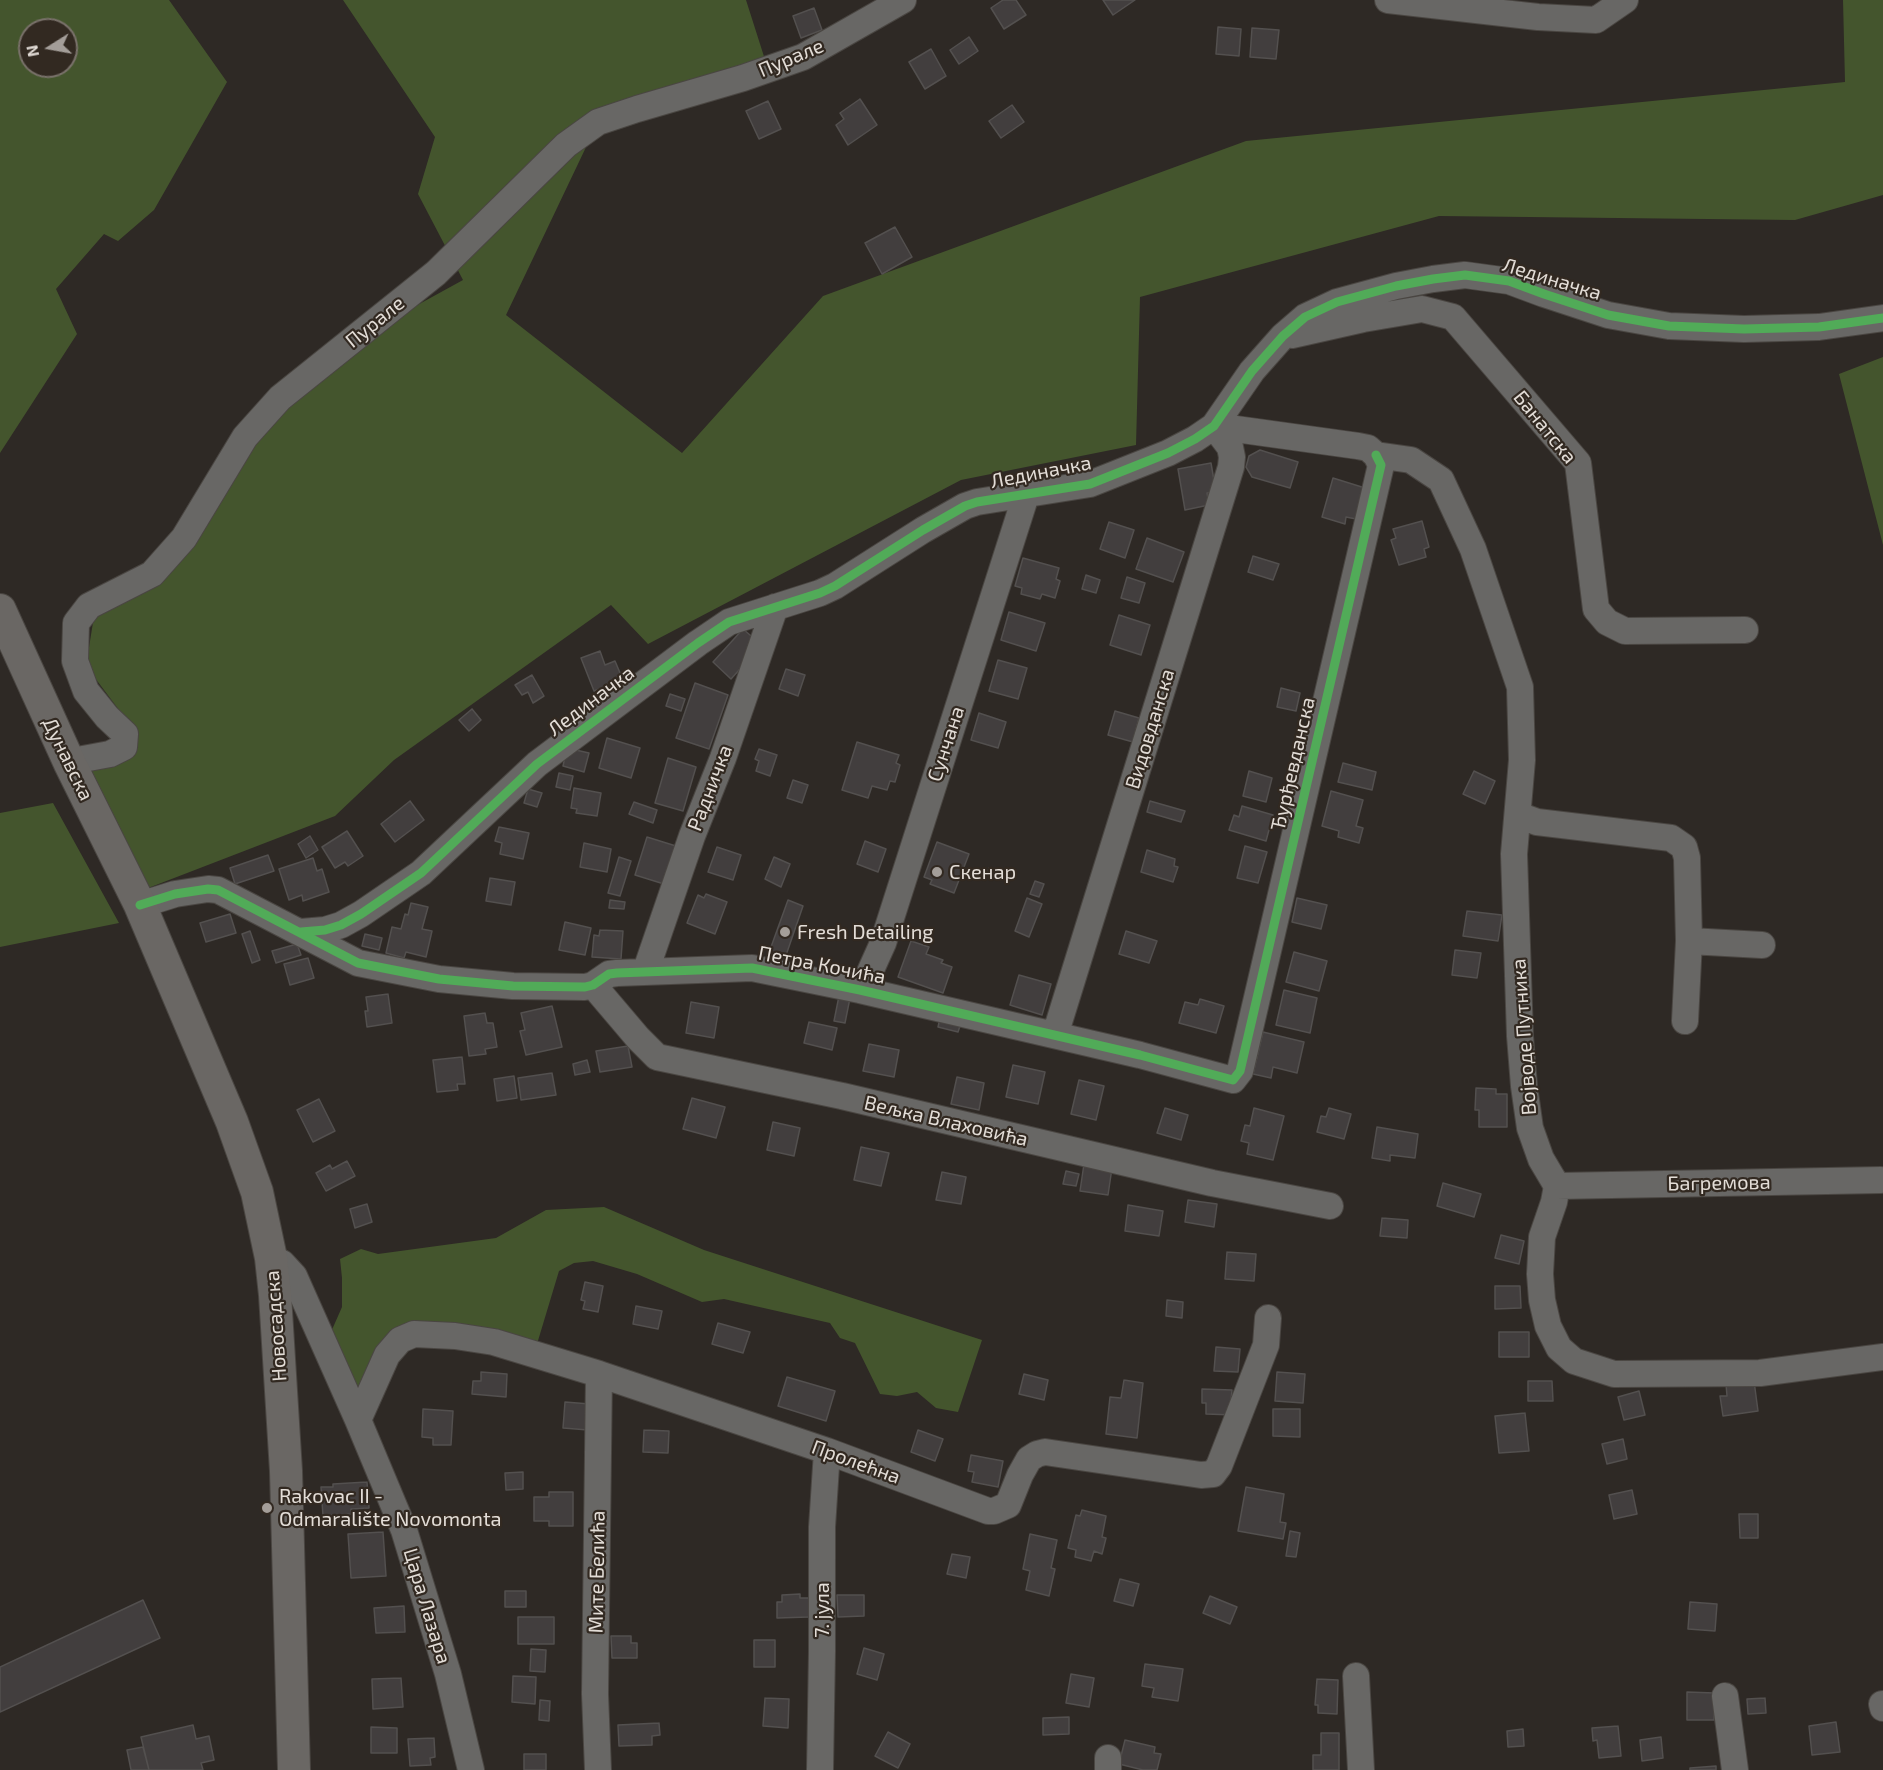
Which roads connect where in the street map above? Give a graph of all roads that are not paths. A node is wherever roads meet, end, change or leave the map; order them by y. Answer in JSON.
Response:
{"nodes":[{"id":1,"x":903,"y":0,"type":"edge"},
{"id":2,"x":1388,"y":0,"type":"edge"},
{"id":3,"x":1625,"y":0,"type":"edge"},
{"id":4,"x":1883,"y":318,"type":"edge"},
{"id":5,"x":1283,"y":336,"type":"junction"},
{"id":6,"x":1214,"y":426,"type":"junction"},
{"id":7,"x":1376,"y":455,"type":"junction"},
{"id":8,"x":1026,"y":495,"type":"junction"},
{"id":9,"x":776,"y":606,"type":"junction"},
{"id":10,"x":0,"y":610,"type":"edge"},
{"id":11,"x":1745,"y":630,"type":"dead end"},
{"id":12,"x":70,"y":764,"type":"junction"},
{"id":13,"x":1518,"y":815,"type":"junction"},
{"id":14,"x":140,"y":906,"type":"junction"},
{"id":15,"x":301,"y":932,"type":"junction"},
{"id":16,"x":1689,"y":941,"type":"junction"},
{"id":17,"x":1762,"y":945,"type":"dead end"},
{"id":18,"x":646,"y":970,"type":"junction"},
{"id":19,"x":593,"y":986,"type":"junction"},
{"id":20,"x":860,"y":990,"type":"junction"},
{"id":21,"x":1685,"y":1021,"type":"dead end"},
{"id":22,"x":1055,"y":1035,"type":"junction"},
{"id":23,"x":1233,"y":1080,"type":"joint"},
{"id":24,"x":1881,"y":1180,"type":"dead end"},
{"id":25,"x":1557,"y":1186,"type":"junction"},
{"id":26,"x":1329,"y":1206,"type":"dead end"},
{"id":27,"x":271,"y":1258,"type":"junction"},
{"id":28,"x":1268,"y":1318,"type":"dead end"},
{"id":29,"x":1883,"y":1357,"type":"edge"},
{"id":30,"x":599,"y":1374,"type":"junction"},
{"id":31,"x":358,"y":1420,"type":"junction"},
{"id":32,"x":827,"y":1450,"type":"junction"},
{"id":33,"x":1356,"y":1676,"type":"dead end"},
{"id":34,"x":1725,"y":1696,"type":"dead end"},
{"id":35,"x":294,"y":1770,"type":"edge"},
{"id":36,"x":471,"y":1770,"type":"edge"},
{"id":37,"x":598,"y":1770,"type":"edge"},
{"id":38,"x":820,"y":1770,"type":"edge"},
{"id":39,"x":1361,"y":1770,"type":"edge"},
{"id":40,"x":1735,"y":1770,"type":"edge"}],
"edges":[{"from":1,"to":12,"type":"street","name":"Пурале"},
{"from":2,"to":3,"type":"street"},
{"from":4,"to":5,"type":"street","name":"Лединачка"},
{"from":5,"to":6,"type":"street","name":"Лединачка"},
{"from":5,"to":11,"type":"street","name":"Банатска"},
{"from":6,"to":7,"type":"street","name":"Војводе Путника"},
{"from":6,"to":8,"type":"street","name":"Лединачка"},
{"from":6,"to":22,"type":"street","name":"Видовданска"},
{"from":7,"to":13,"type":"street","name":"Војводе Путника"},
{"from":7,"to":23,"type":"street","name":"Ђурђевданска"},
{"from":8,"to":9,"type":"street","name":"Лединачка"},
{"from":8,"to":20,"type":"street","name":"Сунчана"},
{"from":9,"to":15,"type":"street","name":"Лединачка"},
{"from":9,"to":18,"type":"street","name":"Радничка"},
{"from":10,"to":12,"type":"main road","name":"Дунавска"},
{"from":12,"to":14,"type":"main road","name":"Дунавска"},
{"from":13,"to":16,"type":"street"},
{"from":13,"to":25,"type":"street","name":"Војводе Путника"},
{"from":14,"to":15,"type":"street","name":"Петра Кочића"},
{"from":14,"to":27,"type":"main road","name":"Новосадска"},
{"from":15,"to":19,"type":"street","name":"Петра Кочића"},
{"from":16,"to":17,"type":"street"},
{"from":16,"to":21,"type":"street"},
{"from":18,"to":19,"type":"street","name":"Петра Кочића"},
{"from":18,"to":20,"type":"street","name":"Петра Кочића"},
{"from":19,"to":26,"type":"street","name":"Вељка Влаховића"},
{"from":20,"to":22,"type":"street","name":"Петра Кочића"},
{"from":22,"to":23,"type":"street","name":"Петра Кочића"},
{"from":24,"to":25,"type":"street","name":"Багремова"},
{"from":25,"to":29,"type":"street"},
{"from":27,"to":31,"type":"street","name":"Цара Лазара"},
{"from":27,"to":35,"type":"main road","name":"Новосадска"},
{"from":28,"to":32,"type":"street","name":"Пролећна"},
{"from":30,"to":31,"type":"street","name":"Пролећна"},
{"from":30,"to":32,"type":"street","name":"Пролећна"},
{"from":30,"to":37,"type":"street","name":"Мите Белића"},
{"from":31,"to":36,"type":"street","name":"Цара Лазара"},
{"from":32,"to":38,"type":"street","name":"7. јула"},
{"from":33,"to":39,"type":"street"},
{"from":34,"to":40,"type":"street"}]}
